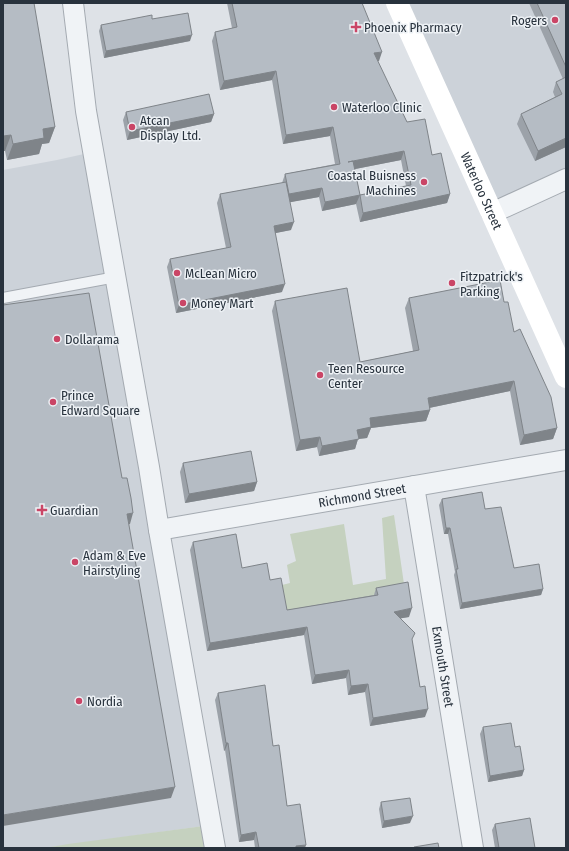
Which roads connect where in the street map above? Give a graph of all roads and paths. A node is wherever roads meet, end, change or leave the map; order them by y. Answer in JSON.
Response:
{"nodes":[{"id":1,"x":72,"y":3,"type":"edge"},
{"id":2,"x":397,"y":3,"type":"edge"},
{"id":3,"x":566,"y":179,"type":"edge"},
{"id":4,"x":492,"y":213,"type":"junction"},
{"id":5,"x":116,"y":277,"type":"junction"},
{"id":6,"x":3,"y":298,"type":"edge"},
{"id":7,"x":566,"y":378,"type":"edge"},
{"id":8,"x":566,"y":460,"type":"edge"},
{"id":9,"x":414,"y":486,"type":"junction"},
{"id":10,"x":159,"y":530,"type":"junction"},
{"id":11,"x":215,"y":848,"type":"edge"},
{"id":12,"x":473,"y":848,"type":"edge"}],
"edges":[{"from":1,"to":5,"type":"street"},
{"from":2,"to":4,"type":"street","name":"Waterloo Street"},
{"from":3,"to":4,"type":"street"},
{"from":4,"to":7,"type":"street","name":"Waterloo Street"},
{"from":5,"to":6,"type":"lane"},
{"from":5,"to":10,"type":"street"},
{"from":8,"to":9,"type":"street","name":"Richmond Street"},
{"from":9,"to":10,"type":"street","name":"Richmond Street"},
{"from":9,"to":12,"type":"street","name":"Exmouth Street"},
{"from":10,"to":11,"type":"street"}]}
